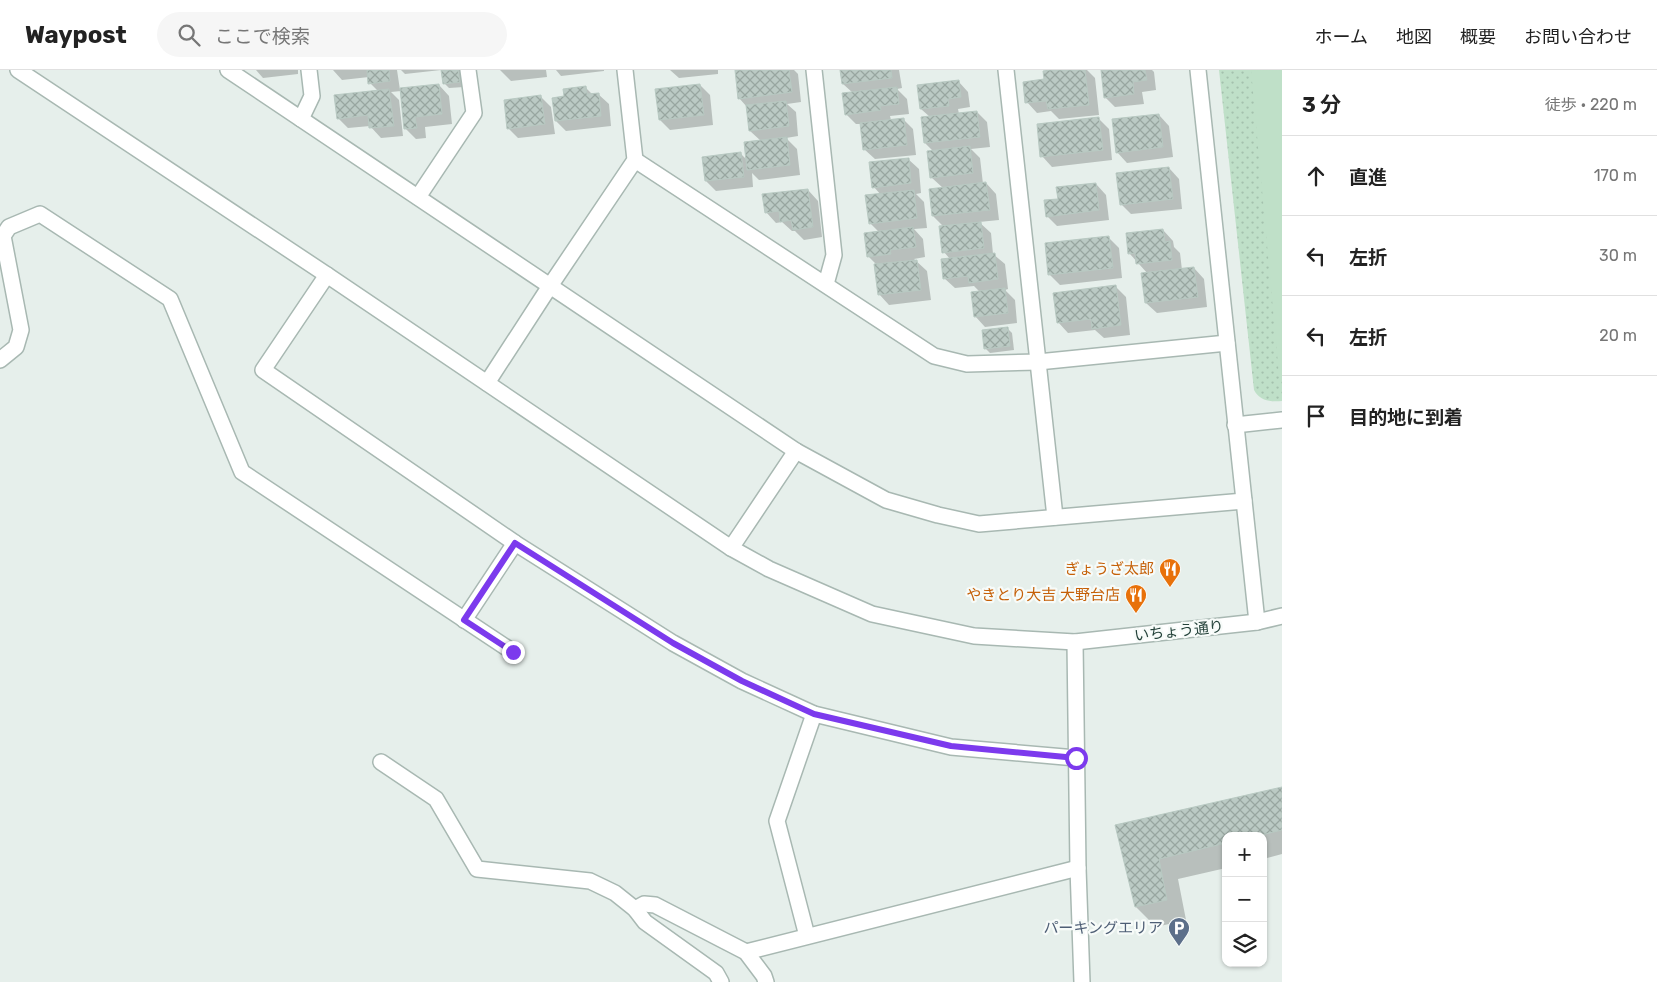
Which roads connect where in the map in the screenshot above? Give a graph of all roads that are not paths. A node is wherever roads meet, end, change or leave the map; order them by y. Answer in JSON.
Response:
{"nodes":[{"id":1,"x":18,"y":70,"type":"edge"},
{"id":2,"x":228,"y":70,"type":"edge"},
{"id":3,"x":309,"y":70,"type":"edge"},
{"id":4,"x":468,"y":70,"type":"edge"},
{"id":5,"x":625,"y":70,"type":"edge"},
{"id":6,"x":814,"y":70,"type":"edge"},
{"id":7,"x":1006,"y":70,"type":"edge"},
{"id":8,"x":1198,"y":70,"type":"edge"},
{"id":9,"x":301,"y":118,"type":"junction"},
{"id":10,"x":635,"y":160,"type":"junction"},
{"id":11,"x":418,"y":197,"type":"junction"},
{"id":12,"x":327,"y":275,"type":"junction"},
{"id":13,"x":826,"y":284,"type":"junction"},
{"id":14,"x":550,"y":286,"type":"junction"},
{"id":15,"x":1227,"y":343,"type":"junction"},
{"id":16,"x":0,"y":360,"type":"edge"},
{"id":17,"x":1038,"y":362,"type":"junction"},
{"id":18,"x":487,"y":382,"type":"junction"},
{"id":19,"x":1282,"y":420,"type":"edge"},
{"id":20,"x":1235,"y":425,"type":"junction"},
{"id":21,"x":796,"y":450,"type":"junction"},
{"id":22,"x":1244,"y":501,"type":"junction"},
{"id":23,"x":1055,"y":518,"type":"junction"},
{"id":24,"x":515,"y":543,"type":"junction"},
{"id":25,"x":731,"y":548,"type":"junction"},
{"id":26,"x":1282,"y":616,"type":"edge"},
{"id":27,"x":464,"y":620,"type":"junction"},
{"id":28,"x":1257,"y":622,"type":"junction"},
{"id":29,"x":1075,"y":642,"type":"junction"},
{"id":30,"x":513,"y":652,"type":"dead end"},
{"id":31,"x":814,"y":714,"type":"junction"},
{"id":32,"x":1076,"y":758,"type":"junction"},
{"id":33,"x":380,"y":762,"type":"dead end"},
{"id":34,"x":1078,"y":868,"type":"junction"},
{"id":35,"x":635,"y":909,"type":"junction"},
{"id":36,"x":807,"y":936,"type":"junction"},
{"id":37,"x":746,"y":952,"type":"junction"},
{"id":38,"x":720,"y":982,"type":"edge"},
{"id":39,"x":766,"y":982,"type":"edge"},
{"id":40,"x":1082,"y":982,"type":"edge"}],
"edges":[{"from":1,"to":12,"type":"street","name":"いちょう通り"},
{"from":2,"to":9,"type":"street"},
{"from":3,"to":9,"type":"street"},
{"from":4,"to":11,"type":"street"},
{"from":5,"to":10,"type":"street"},
{"from":6,"to":13,"type":"street"},
{"from":7,"to":17,"type":"street"},
{"from":8,"to":15,"type":"street"},
{"from":9,"to":11,"type":"street"},
{"from":10,"to":13,"type":"street"},
{"from":10,"to":14,"type":"street"},
{"from":11,"to":14,"type":"street"},
{"from":12,"to":18,"type":"street","name":"いちょう通り"},
{"from":12,"to":24,"type":"street"},
{"from":13,"to":17,"type":"street"},
{"from":14,"to":18,"type":"street"},
{"from":14,"to":21,"type":"street"},
{"from":15,"to":17,"type":"street"},
{"from":15,"to":20,"type":"street"},
{"from":16,"to":27,"type":"street"},
{"from":17,"to":23,"type":"street"},
{"from":18,"to":25,"type":"street","name":"いちょう通り"},
{"from":19,"to":20,"type":"street"},
{"from":20,"to":22,"type":"street"},
{"from":21,"to":23,"type":"street"},
{"from":21,"to":25,"type":"street"},
{"from":22,"to":23,"type":"street"},
{"from":22,"to":28,"type":"street"},
{"from":24,"to":27,"type":"street"},
{"from":24,"to":31,"type":"street"},
{"from":25,"to":29,"type":"street","name":"いちょう通り"},
{"from":26,"to":28,"type":"street","name":"いちょう通り"},
{"from":27,"to":30,"type":"street"},
{"from":28,"to":29,"type":"street","name":"いちょう通り"},
{"from":29,"to":32,"type":"street"},
{"from":31,"to":32,"type":"street"},
{"from":31,"to":36,"type":"street"},
{"from":32,"to":34,"type":"street"},
{"from":33,"to":35,"type":"street"},
{"from":34,"to":36,"type":"street"},
{"from":34,"to":40,"type":"street"},
{"from":35,"to":37,"type":"street"},
{"from":35,"to":38,"type":"street"},
{"from":36,"to":37,"type":"street"},
{"from":37,"to":39,"type":"street"}]}
